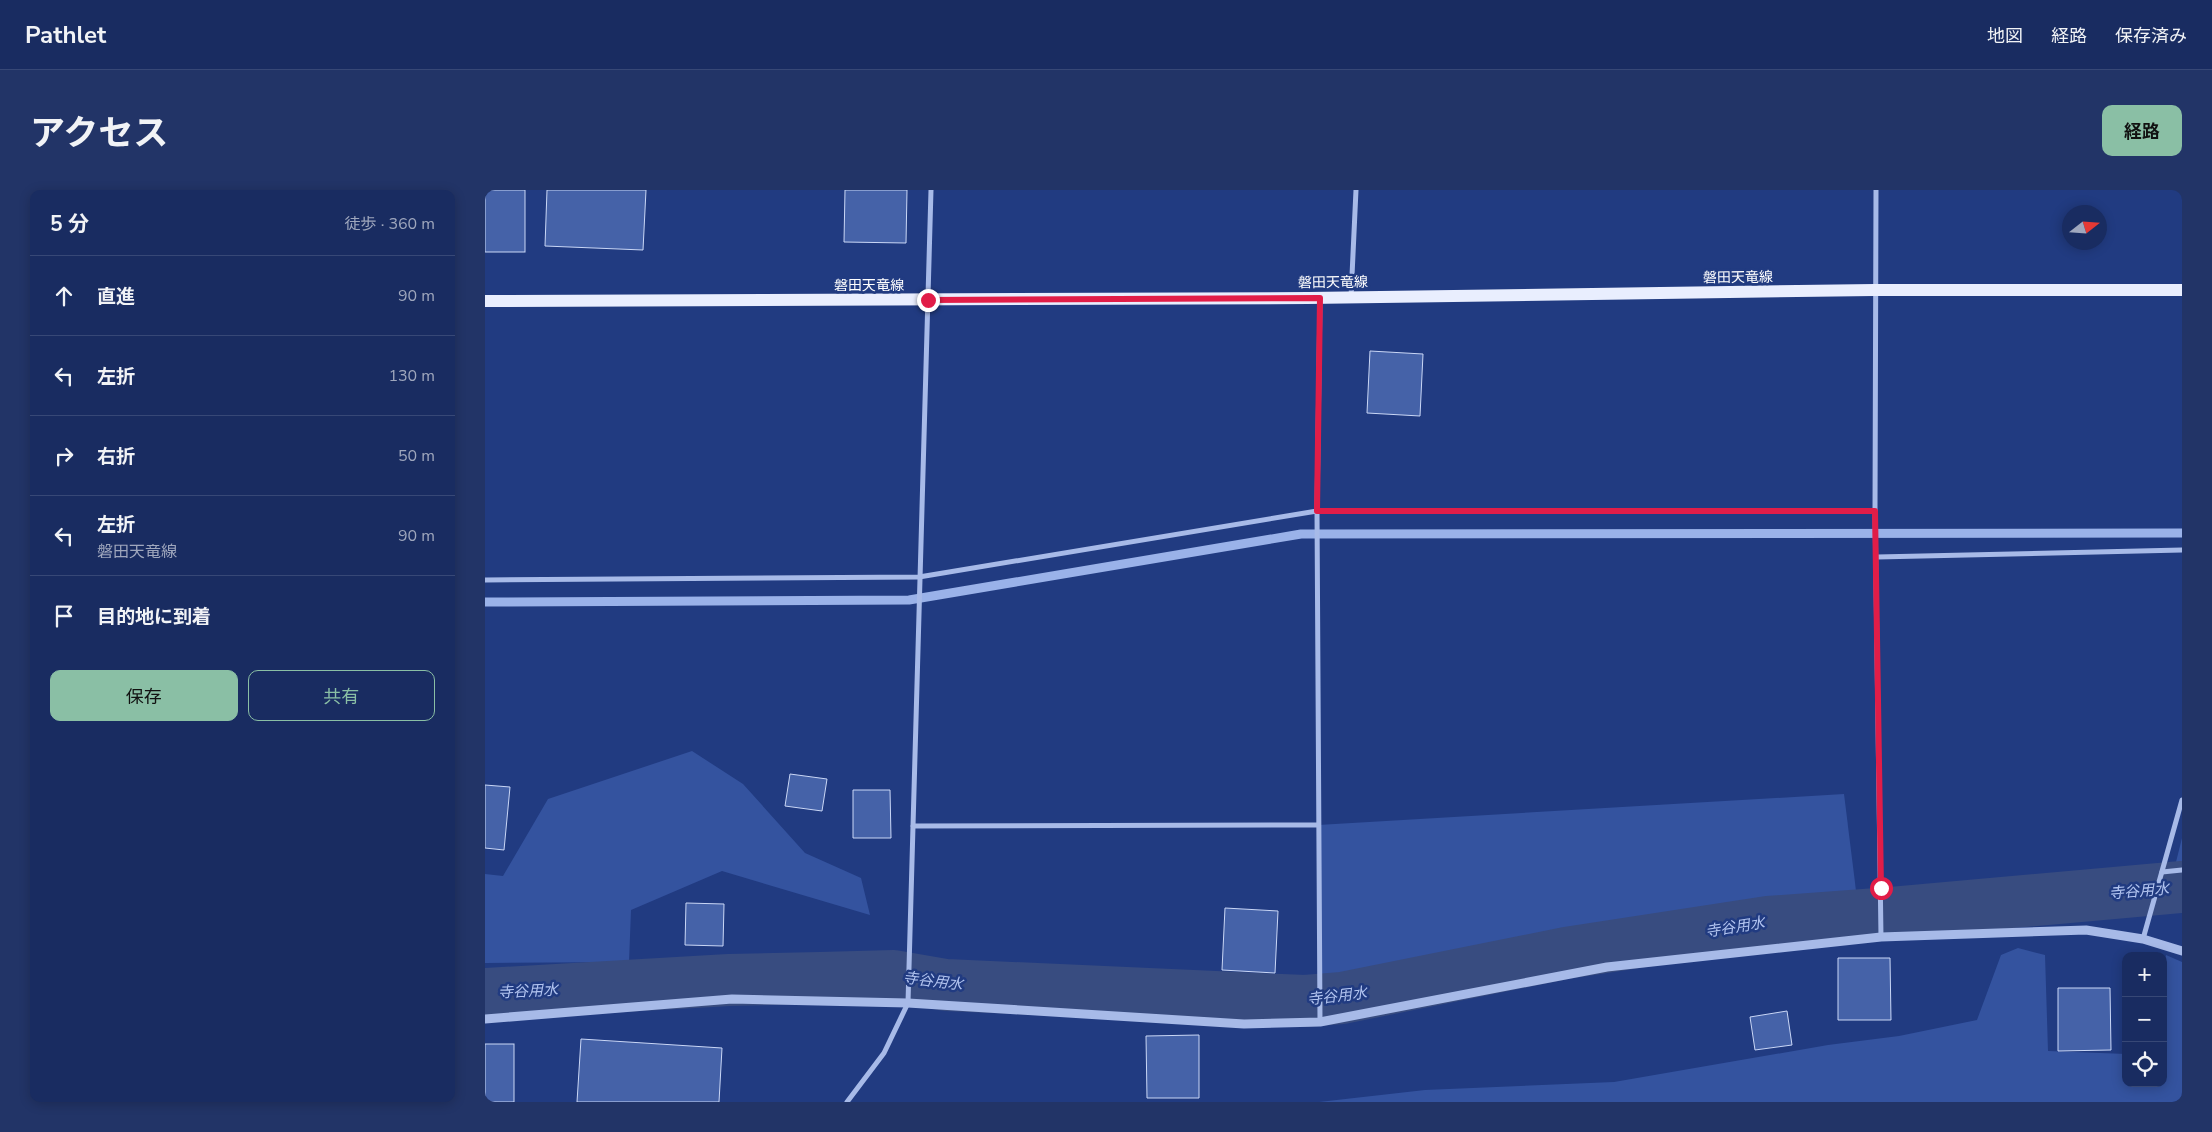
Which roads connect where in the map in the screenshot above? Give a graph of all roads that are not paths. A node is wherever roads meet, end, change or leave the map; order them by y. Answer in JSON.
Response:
{"nodes":[{"id":1,"x":931,"y":190,"type":"edge"},
{"id":2,"x":1356,"y":190,"type":"edge"},
{"id":3,"x":1876,"y":190,"type":"edge"},
{"id":4,"x":1875,"y":290,"type":"junction"},
{"id":5,"x":2182,"y":290,"type":"edge"},
{"id":6,"x":1351,"y":296,"type":"junction"},
{"id":7,"x":1320,"y":298,"type":"junction"},
{"id":8,"x":928,"y":300,"type":"junction"},
{"id":9,"x":485,"y":302,"type":"edge"},
{"id":10,"x":1317,"y":511,"type":"junction"},
{"id":11,"x":1875,"y":511,"type":"junction"},
{"id":12,"x":2182,"y":550,"type":"edge"},
{"id":13,"x":1877,"y":557,"type":"junction"},
{"id":14,"x":919,"y":577,"type":"junction"},
{"id":15,"x":485,"y":580,"type":"edge"},
{"id":16,"x":2182,"y":800,"type":"edge"},
{"id":17,"x":1318,"y":825,"type":"junction"},
{"id":18,"x":913,"y":826,"type":"junction"},
{"id":19,"x":2182,"y":870,"type":"edge"},
{"id":20,"x":2162,"y":872,"type":"junction"},
{"id":21,"x":1881,"y":936,"type":"junction"},
{"id":22,"x":2143,"y":939,"type":"junction"},
{"id":23,"x":2182,"y":950,"type":"edge"},
{"id":24,"x":908,"y":1003,"type":"junction"},
{"id":25,"x":485,"y":1019,"type":"edge"},
{"id":26,"x":1320,"y":1022,"type":"junction"},
{"id":27,"x":847,"y":1102,"type":"edge"}],
"edges":[{"from":1,"to":8,"type":"street"},
{"from":2,"to":6,"type":"street"},
{"from":3,"to":4,"type":"street"},
{"from":4,"to":5,"type":"main road","name":"磐田天竜線"},
{"from":4,"to":6,"type":"main road","name":"磐田天竜線"},
{"from":4,"to":11,"type":"street"},
{"from":6,"to":7,"type":"main road","name":"磐田天竜線"},
{"from":7,"to":8,"type":"main road","name":"磐田天竜線"},
{"from":7,"to":10,"type":"street"},
{"from":8,"to":9,"type":"main road","name":"磐田天竜線"},
{"from":8,"to":14,"type":"street"},
{"from":10,"to":11,"type":"street"},
{"from":10,"to":14,"type":"street"},
{"from":10,"to":17,"type":"street"},
{"from":11,"to":13,"type":"street"},
{"from":12,"to":13,"type":"street"},
{"from":13,"to":21,"type":"street"},
{"from":14,"to":15,"type":"street"},
{"from":14,"to":18,"type":"street"},
{"from":16,"to":20,"type":"street"},
{"from":17,"to":18,"type":"street"},
{"from":17,"to":26,"type":"street"},
{"from":18,"to":24,"type":"street"},
{"from":19,"to":20,"type":"street"},
{"from":20,"to":22,"type":"street"},
{"from":21,"to":22,"type":"street"},
{"from":21,"to":26,"type":"street"},
{"from":22,"to":23,"type":"street"},
{"from":24,"to":25,"type":"street"},
{"from":24,"to":26,"type":"street"},
{"from":24,"to":27,"type":"street"}]}
